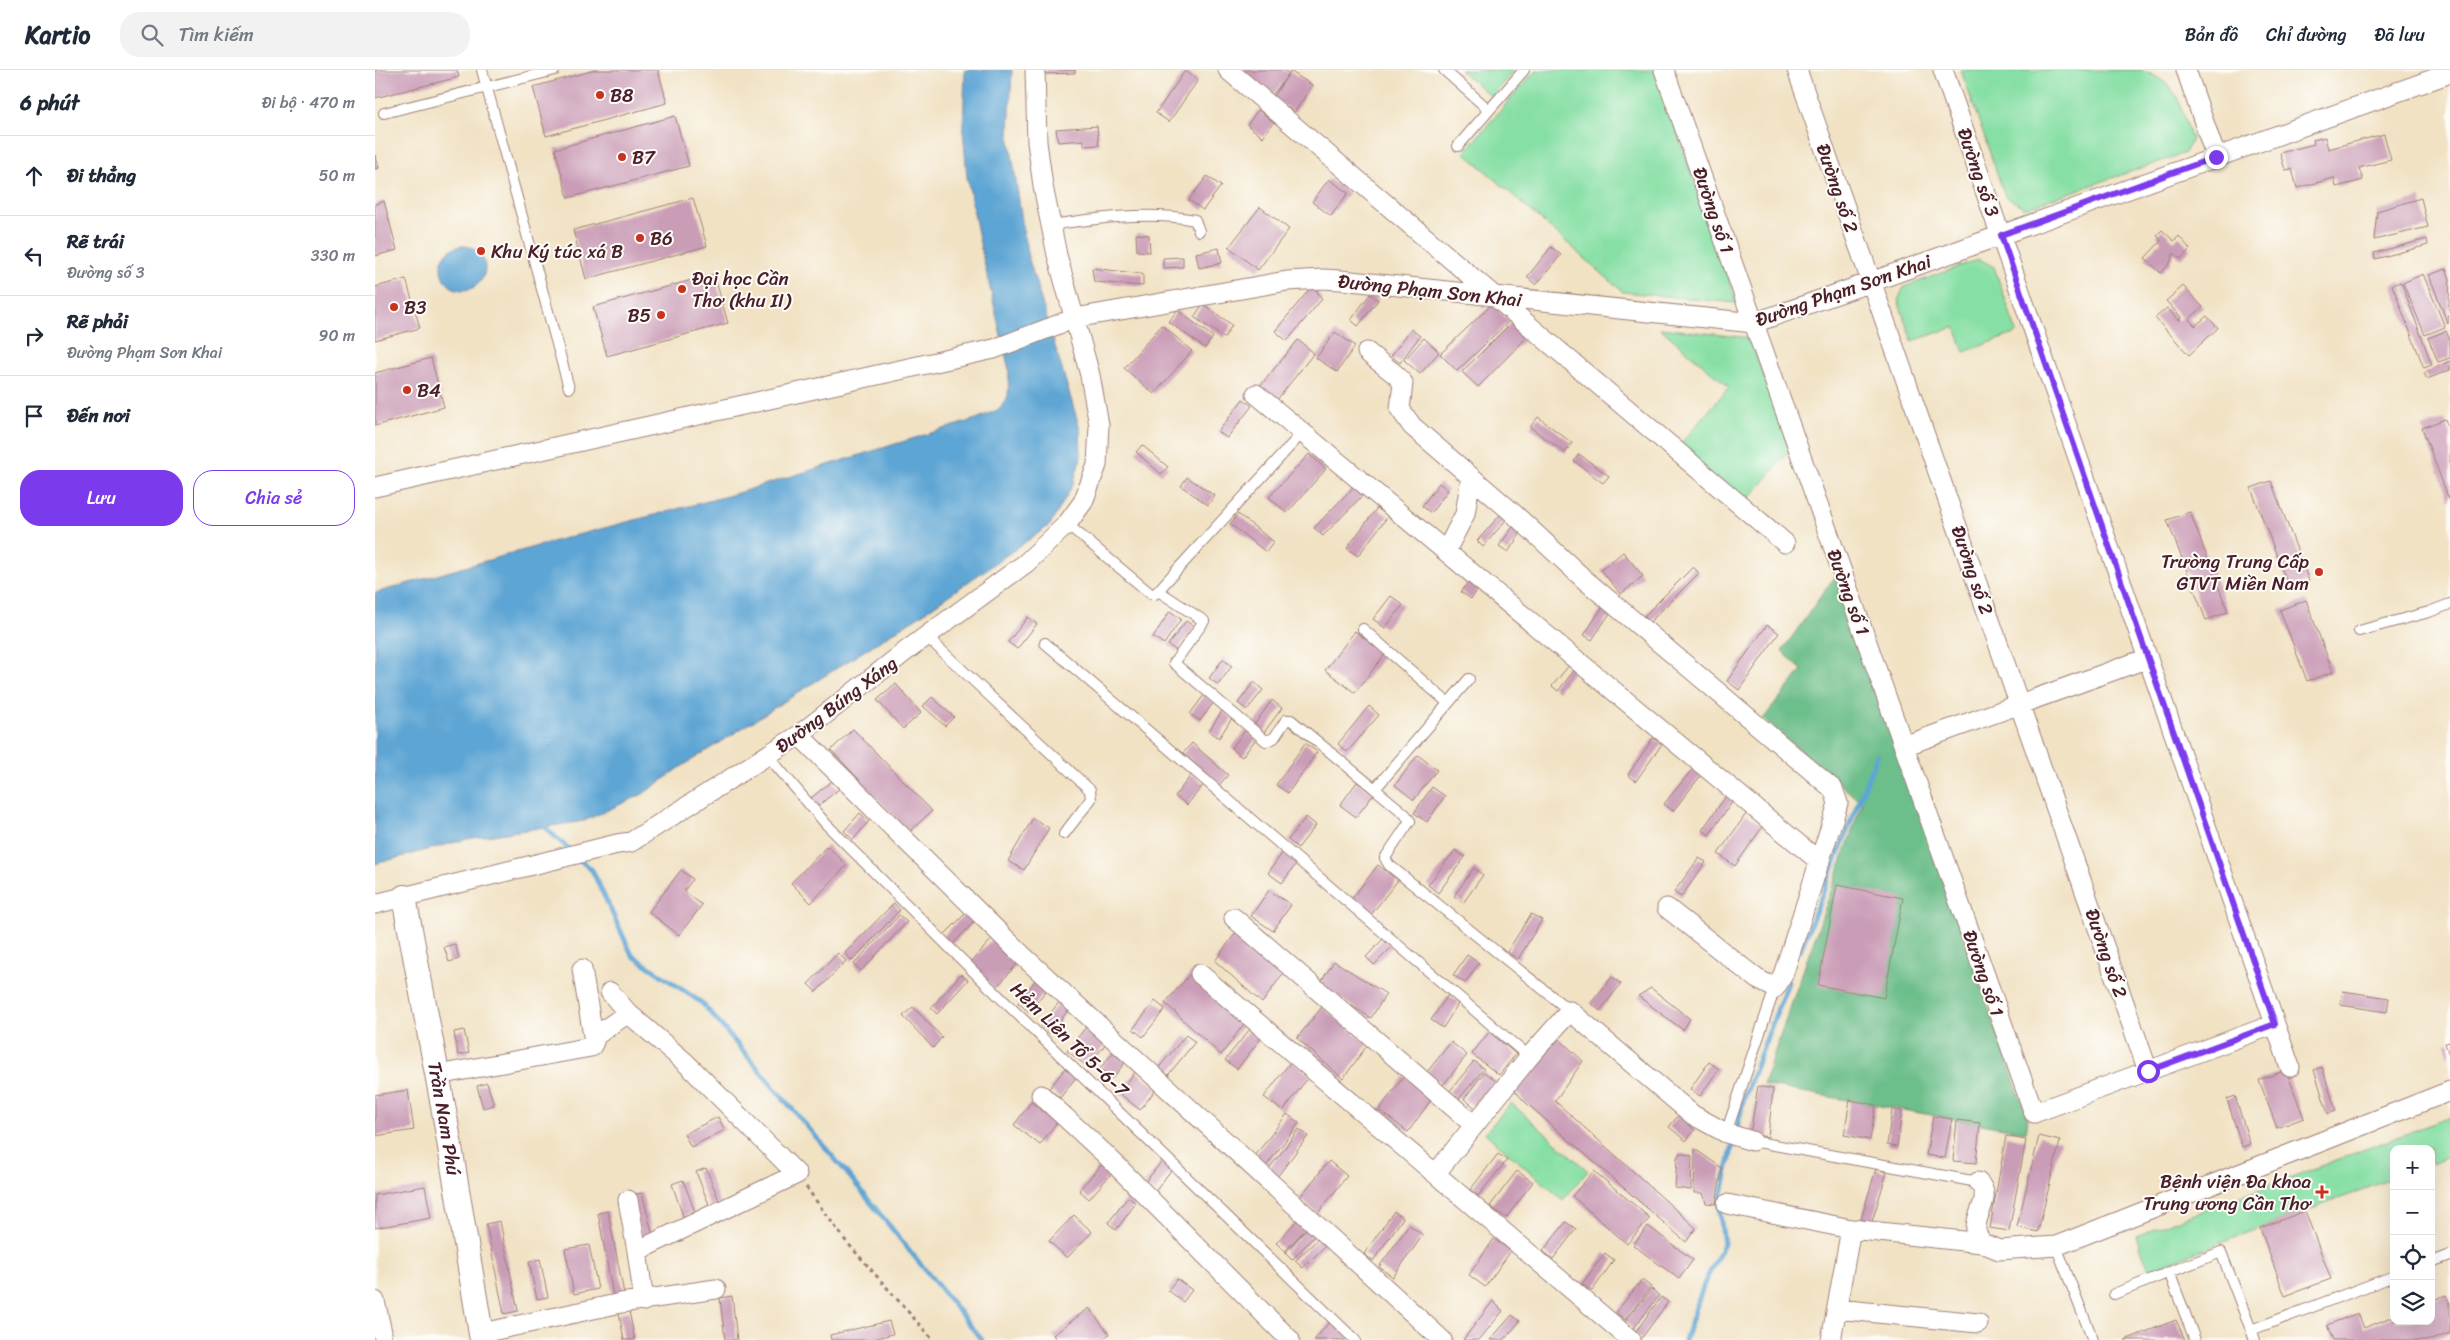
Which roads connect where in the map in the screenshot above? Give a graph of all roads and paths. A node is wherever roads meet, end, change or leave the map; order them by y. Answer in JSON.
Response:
{"nodes":[{"id":1,"x":482,"y":70,"type":"edge"},
{"id":2,"x":555,"y":70,"type":"edge"},
{"id":3,"x":1035,"y":70,"type":"edge"},
{"id":4,"x":1228,"y":70,"type":"edge"},
{"id":5,"x":1444,"y":70,"type":"edge"},
{"id":6,"x":1524,"y":70,"type":"edge"},
{"id":7,"x":1665,"y":70,"type":"edge"},
{"id":8,"x":1797,"y":70,"type":"edge"},
{"id":9,"x":1943,"y":70,"type":"edge"},
{"id":10,"x":2186,"y":70,"type":"edge"},
{"id":11,"x":2450,"y":73,"type":"edge"},
{"id":12,"x":487,"y":88,"type":"junction"},
{"id":13,"x":1489,"y":110,"type":"junction"},
{"id":14,"x":384,"y":112,"type":"dead end"},
{"id":15,"x":1458,"y":146,"type":"dead end"},
{"id":16,"x":2216,"y":157,"type":"junction"},
{"id":17,"x":1051,"y":224,"type":"junction"},
{"id":18,"x":1199,"y":231,"type":"dead end"},
{"id":19,"x":2001,"y":235,"type":"junction"},
{"id":20,"x":1871,"y":282,"type":"junction"},
{"id":21,"x":1494,"y":296,"type":"junction"},
{"id":22,"x":1068,"y":321,"type":"junction"},
{"id":23,"x":1754,"y":322,"type":"junction"},
{"id":24,"x":1367,"y":352,"type":"dead end"},
{"id":25,"x":569,"y":388,"type":"dead end"},
{"id":26,"x":1256,"y":394,"type":"dead end"},
{"id":27,"x":1303,"y":432,"type":"junction"},
{"id":28,"x":1471,"y":477,"type":"junction"},
{"id":29,"x":375,"y":487,"type":"edge"},
{"id":30,"x":1067,"y":524,"type":"junction"},
{"id":31,"x":1785,"y":543,"type":"dead end"},
{"id":32,"x":1446,"y":551,"type":"junction"},
{"id":33,"x":1160,"y":592,"type":"junction"},
{"id":34,"x":2450,"y":604,"type":"edge"},
{"id":35,"x":1363,"y":629,"type":"dead end"},
{"id":36,"x":2359,"y":630,"type":"dead end"},
{"id":37,"x":926,"y":636,"type":"junction"},
{"id":38,"x":1045,"y":643,"type":"dead end"},
{"id":39,"x":2148,"y":658,"type":"junction"},
{"id":40,"x":1469,"y":679,"type":"dead end"},
{"id":41,"x":1448,"y":703,"type":"junction"},
{"id":42,"x":2020,"y":704,"type":"junction"},
{"id":43,"x":799,"y":735,"type":"junction"},
{"id":44,"x":1904,"y":746,"type":"junction"},
{"id":45,"x":768,"y":756,"type":"junction"},
{"id":46,"x":1375,"y":789,"type":"junction"},
{"id":47,"x":1063,"y":834,"type":"dead end"},
{"id":48,"x":1820,"y":862,"type":"junction"},
{"id":49,"x":404,"y":897,"type":"junction"},
{"id":50,"x":375,"y":904,"type":"edge"},
{"id":51,"x":1667,"y":908,"type":"dead end"},
{"id":52,"x":1234,"y":918,"type":"dead end"},
{"id":53,"x":582,"y":970,"type":"dead end"},
{"id":54,"x":1200,"y":974,"type":"dead end"},
{"id":55,"x":1775,"y":988,"type":"junction"},
{"id":56,"x":610,"y":992,"type":"dead end"},
{"id":57,"x":1570,"y":1010,"type":"junction"},
{"id":58,"x":628,"y":1013,"type":"junction"},
{"id":59,"x":2275,"y":1024,"type":"junction"},
{"id":60,"x":594,"y":1037,"type":"junction"},
{"id":61,"x":1529,"y":1057,"type":"junction"},
{"id":62,"x":2291,"y":1067,"type":"dead end"},
{"id":63,"x":2148,"y":1071,"type":"junction"},
{"id":64,"x":437,"y":1075,"type":"junction"},
{"id":65,"x":2450,"y":1091,"type":"edge"},
{"id":66,"x":1041,"y":1095,"type":"dead end"},
{"id":67,"x":1474,"y":1125,"type":"junction"},
{"id":68,"x":1726,"y":1133,"type":"junction"},
{"id":69,"x":1752,"y":1141,"type":"joint"},
{"id":70,"x":1436,"y":1173,"type":"junction"},
{"id":71,"x":797,"y":1174,"type":"junction"},
{"id":72,"x":1978,"y":1182,"type":"joint"},
{"id":73,"x":628,"y":1200,"type":"dead end"},
{"id":74,"x":1727,"y":1204,"type":"dead end"},
{"id":75,"x":1851,"y":1228,"type":"junction"},
{"id":76,"x":1982,"y":1242,"type":"junction"},
{"id":77,"x":2056,"y":1246,"type":"junction"},
{"id":78,"x":637,"y":1251,"type":"junction"},
{"id":79,"x":2450,"y":1255,"type":"edge"},
{"id":80,"x":2435,"y":1261,"type":"edge"},
{"id":81,"x":2169,"y":1272,"type":"junction"},
{"id":82,"x":2390,"y":1278,"type":"edge"},
{"id":83,"x":716,"y":1289,"type":"dead end"},
{"id":84,"x":2113,"y":1294,"type":"dead end"},
{"id":85,"x":375,"y":1301,"type":"edge"},
{"id":86,"x":644,"y":1301,"type":"junction"},
{"id":87,"x":1837,"y":1309,"type":"junction"},
{"id":88,"x":1978,"y":1323,"type":"dead end"},
{"id":89,"x":384,"y":1333,"type":"edge"},
{"id":90,"x":2253,"y":1335,"type":"edge"},
{"id":91,"x":482,"y":1336,"type":"edge"},
{"id":92,"x":933,"y":1340,"type":"edge"},
{"id":93,"x":1290,"y":1340,"type":"edge"},
{"id":94,"x":1355,"y":1340,"type":"edge"},
{"id":95,"x":1441,"y":1340,"type":"edge"},
{"id":96,"x":1631,"y":1340,"type":"edge"},
{"id":97,"x":1831,"y":1340,"type":"edge"},
{"id":98,"x":2093,"y":1340,"type":"edge"},
{"id":99,"x":2195,"y":1340,"type":"edge"}],
"edges":[{"from":1,"to":12,"type":"lane"},
{"from":2,"to":12,"type":"lane"},
{"from":3,"to":17,"type":"street","name":"Đường Búng Xáng"},
{"from":4,"to":21,"type":"street"},
{"from":5,"to":13,"type":"lane"},
{"from":6,"to":13,"type":"lane"},
{"from":7,"to":23,"type":"street","name":"Đường số 1"},
{"from":8,"to":20,"type":"street","name":"Đường số 2"},
{"from":9,"to":19,"type":"street","name":"Đường số 3"},
{"from":10,"to":16,"type":"street"},
{"from":11,"to":16,"type":"street","name":"Đường Phạm Sơn Khai"},
{"from":12,"to":14,"type":"lane"},
{"from":12,"to":25,"type":"lane"},
{"from":13,"to":15,"type":"lane"},
{"from":16,"to":19,"type":"street","name":"Đường Phạm Sơn Khai"},
{"from":17,"to":18,"type":"lane"},
{"from":17,"to":22,"type":"street","name":"Đường Búng Xáng"},
{"from":19,"to":20,"type":"street","name":"Đường Phạm Sơn Khai"},
{"from":19,"to":39,"type":"street","name":"Đường số 3"},
{"from":20,"to":23,"type":"street","name":"Đường Phạm Sơn Khai"},
{"from":20,"to":42,"type":"street","name":"Đường số 2"},
{"from":21,"to":22,"type":"street","name":"Đường Phạm Sơn Khai"},
{"from":21,"to":23,"type":"street","name":"Đường Phạm Sơn Khai"},
{"from":21,"to":31,"type":"street"},
{"from":22,"to":29,"type":"street","name":"Đường Phạm Sơn Khai"},
{"from":22,"to":30,"type":"street","name":"Đường Búng Xáng"},
{"from":23,"to":44,"type":"street","name":"Đường số 1"},
{"from":24,"to":28,"type":"street"},
{"from":26,"to":27,"type":"street"},
{"from":27,"to":32,"type":"street"},
{"from":27,"to":33,"type":"lane"},
{"from":28,"to":32,"type":"street"},
{"from":28,"to":48,"type":"street"},
{"from":30,"to":33,"type":"lane"},
{"from":30,"to":37,"type":"street","name":"Đường Búng Xáng"},
{"from":32,"to":48,"type":"street"},
{"from":33,"to":46,"type":"lane"},
{"from":34,"to":36,"type":"lane"},
{"from":35,"to":41,"type":"lane"},
{"from":37,"to":43,"type":"street","name":"Đường Búng Xáng"},
{"from":37,"to":47,"type":"lane"},
{"from":38,"to":61,"type":"lane"},
{"from":39,"to":42,"type":"street"},
{"from":39,"to":59,"type":"street","name":"Đường số 3"},
{"from":40,"to":41,"type":"lane"},
{"from":41,"to":46,"type":"lane"},
{"from":42,"to":44,"type":"street"},
{"from":42,"to":63,"type":"street","name":"Đường số 2"},
{"from":43,"to":45,"type":"street","name":"Đường Búng Xáng"},
{"from":43,"to":95,"type":"street"},
{"from":44,"to":63,"type":"street","name":"Đường số 1"},
{"from":45,"to":49,"type":"street","name":"Đường Búng Xáng"},
{"from":45,"to":94,"type":"lane","name":"Hẻm Liên Tổ 5-6-7"},
{"from":46,"to":57,"type":"lane"},
{"from":48,"to":55,"type":"street"},
{"from":49,"to":50,"type":"street","name":"Đường Búng Xáng"},
{"from":49,"to":64,"type":"street","name":"Trần Nam Phú"},
{"from":51,"to":55,"type":"street"},
{"from":52,"to":67,"type":"street"},
{"from":53,"to":60,"type":"street"},
{"from":54,"to":70,"type":"street"},
{"from":55,"to":68,"type":"lane"},
{"from":56,"to":58,"type":"street"},
{"from":57,"to":61,"type":"street"},
{"from":57,"to":68,"type":"street"},
{"from":58,"to":60,"type":"street"},
{"from":58,"to":71,"type":"street"},
{"from":59,"to":62,"type":"street","name":"Đường số 3"},
{"from":59,"to":63,"type":"street"},
{"from":60,"to":64,"type":"street"},
{"from":61,"to":67,"type":"street"},
{"from":64,"to":91,"type":"street","name":"Trần Nam Phú"},
{"from":65,"to":77,"type":"street"},
{"from":66,"to":93,"type":"street"},
{"from":67,"to":70,"type":"street"},
{"from":68,"to":69,"type":"street"},
{"from":69,"to":72,"type":"lane"},
{"from":70,"to":96,"type":"street"},
{"from":71,"to":78,"type":"street"},
{"from":71,"to":92,"type":"path"},
{"from":72,"to":76,"type":"street"},
{"from":73,"to":78,"type":"street"},
{"from":74,"to":75,"type":"street"},
{"from":75,"to":76,"type":"street"},
{"from":75,"to":87,"type":"street"},
{"from":76,"to":77,"type":"street"},
{"from":77,"to":98,"type":"lane"},
{"from":78,"to":86,"type":"street"},
{"from":79,"to":80,"type":"lane"},
{"from":81,"to":84,"type":"lane"},
{"from":81,"to":90,"type":"lane"},
{"from":81,"to":99,"type":"lane"},
{"from":82,"to":90,"type":"lane"},
{"from":83,"to":86,"type":"street"},
{"from":85,"to":89,"type":"street"},
{"from":86,"to":91,"type":"street"},
{"from":87,"to":88,"type":"street"},
{"from":87,"to":97,"type":"street"}]}
